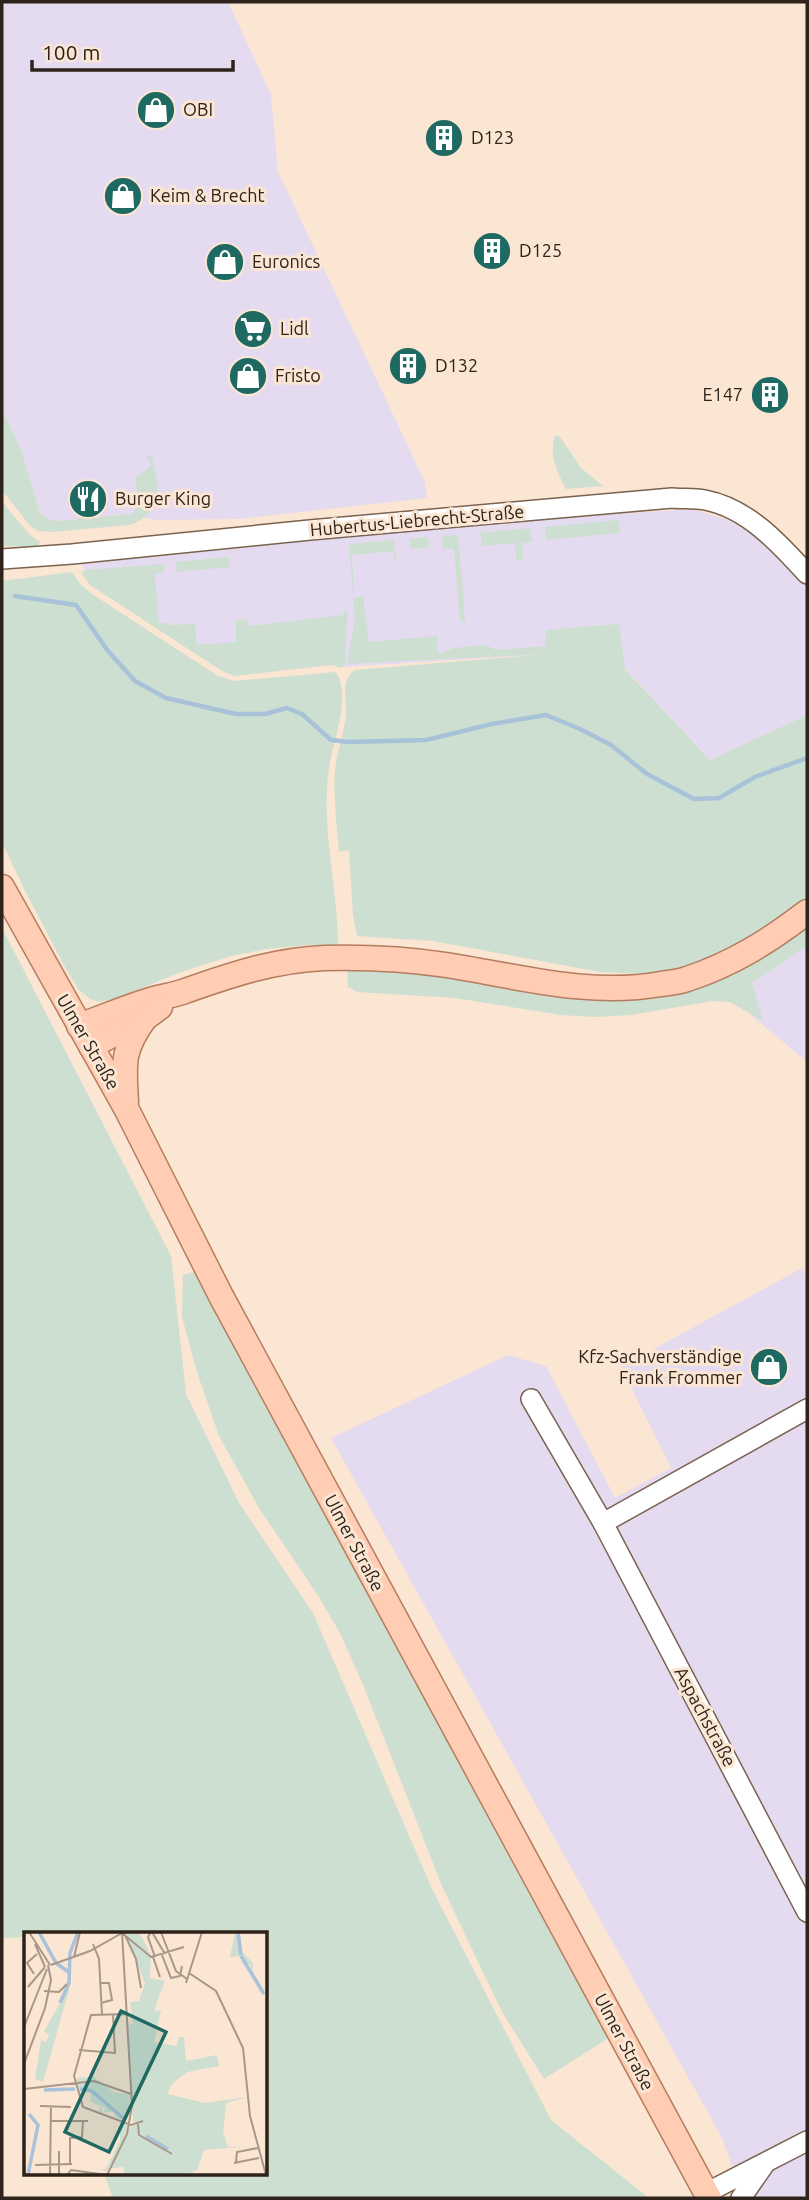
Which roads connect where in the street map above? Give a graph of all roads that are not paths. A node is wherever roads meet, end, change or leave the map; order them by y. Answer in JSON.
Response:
{"nodes":[{"id":1,"x":2,"y":559,"type":"edge"},
{"id":2,"x":807,"y":574,"type":"edge"},
{"id":3,"x":2,"y":887,"type":"edge"},
{"id":4,"x":807,"y":912,"type":"edge"},
{"id":5,"x":182,"y":992,"type":"junction"},
{"id":6,"x":145,"y":1018,"type":"junction"},
{"id":7,"x":85,"y":1036,"type":"junction"},
{"id":8,"x":127,"y":1110,"type":"junction"},
{"id":9,"x":531,"y":1399,"type":"dead end"},
{"id":10,"x":807,"y":1409,"type":"edge"},
{"id":11,"x":603,"y":1522,"type":"junction"},
{"id":12,"x":807,"y":1912,"type":"edge"},
{"id":13,"x":807,"y":2141,"type":"edge"},
{"id":14,"x":766,"y":2161,"type":"junction"},
{"id":15,"x":707,"y":2195,"type":"edge"},
{"id":16,"x":741,"y":2198,"type":"edge"}],
"edges":[{"from":1,"to":2,"type":"street","name":"Hubertus-Liebrecht-Straße"},
{"from":3,"to":7,"type":"main road","name":"Ulmer Straße"},
{"from":4,"to":5,"type":"main road"},
{"from":5,"to":6,"type":"main road"},
{"from":5,"to":7,"type":"main road"},
{"from":6,"to":7,"type":"main road"},
{"from":6,"to":8,"type":"main road"},
{"from":7,"to":8,"type":"main road","name":"Ulmer Straße"},
{"from":8,"to":15,"type":"main road","name":"Ulmer Straße"},
{"from":9,"to":11,"type":"street","name":"Aspachstraße"},
{"from":10,"to":11,"type":"street"},
{"from":11,"to":12,"type":"street","name":"Aspachstraße"},
{"from":13,"to":14,"type":"street"},
{"from":14,"to":15,"type":"street"},
{"from":14,"to":16,"type":"street"}]}
